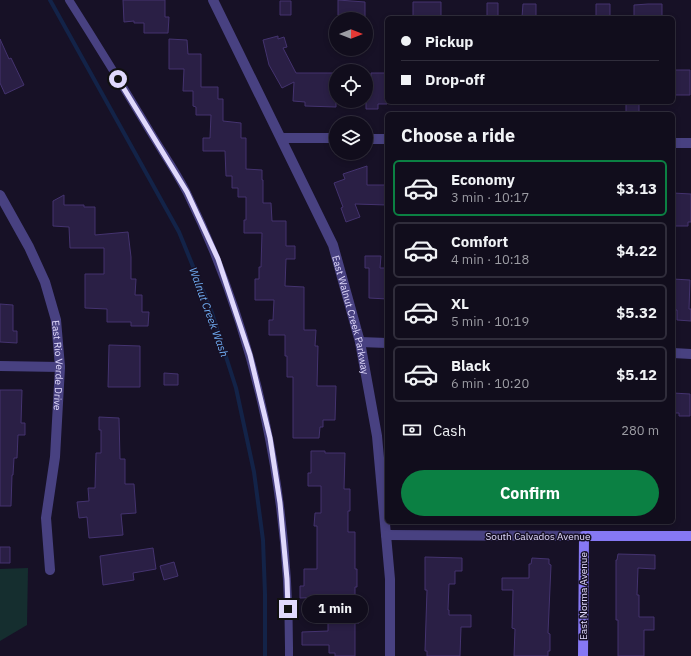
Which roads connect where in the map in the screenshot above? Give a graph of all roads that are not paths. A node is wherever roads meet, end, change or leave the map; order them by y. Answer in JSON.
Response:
{"nodes":[{"id":1,"x":69,"y":0,"type":"edge"},
{"id":2,"x":213,"y":0,"type":"edge"},
{"id":3,"x":282,"y":138,"type":"junction"},
{"id":4,"x":329,"y":138,"type":"edge"},
{"id":5,"x":373,"y":139,"type":"edge"},
{"id":6,"x":385,"y":139,"type":"edge"},
{"id":7,"x":675,"y":143,"type":"edge"},
{"id":8,"x":691,"y":143,"type":"edge"},
{"id":9,"x":0,"y":195,"type":"edge"},
{"id":10,"x":360,"y":342,"type":"junction"},
{"id":11,"x":385,"y":343,"type":"edge"},
{"id":12,"x":675,"y":353,"type":"edge"},
{"id":13,"x":691,"y":354,"type":"edge"},
{"id":14,"x":0,"y":366,"type":"edge"},
{"id":15,"x":60,"y":367,"type":"junction"},
{"id":16,"x":386,"y":535,"type":"junction"},
{"id":17,"x":584,"y":536,"type":"junction"},
{"id":18,"x":691,"y":536,"type":"edge"},
{"id":19,"x":50,"y":570,"type":"dead end"},
{"id":20,"x":289,"y":656,"type":"edge"},
{"id":21,"x":390,"y":656,"type":"edge"},
{"id":22,"x":583,"y":656,"type":"edge"}],
"edges":[{"from":1,"to":20,"type":"lane"},
{"from":2,"to":3,"type":"street","name":"East Walnut Creek Parkway"},
{"from":3,"to":4,"type":"street"},
{"from":3,"to":10,"type":"street","name":"East Walnut Creek Parkway"},
{"from":5,"to":6,"type":"street"},
{"from":7,"to":8,"type":"street"},
{"from":9,"to":15,"type":"street","name":"East Rio Verde Drive"},
{"from":10,"to":11,"type":"street"},
{"from":10,"to":16,"type":"street","name":"East Walnut Creek Parkway"},
{"from":12,"to":13,"type":"street"},
{"from":14,"to":15,"type":"street"},
{"from":15,"to":19,"type":"street","name":"East Rio Verde Drive"},
{"from":16,"to":17,"type":"street","name":"South Calvados Avenue"},
{"from":16,"to":21,"type":"street","name":"East Walnut Creek Parkway"},
{"from":17,"to":18,"type":"street","name":"South Calvados Avenue"},
{"from":17,"to":22,"type":"street","name":"East Norma Avenue"}]}
